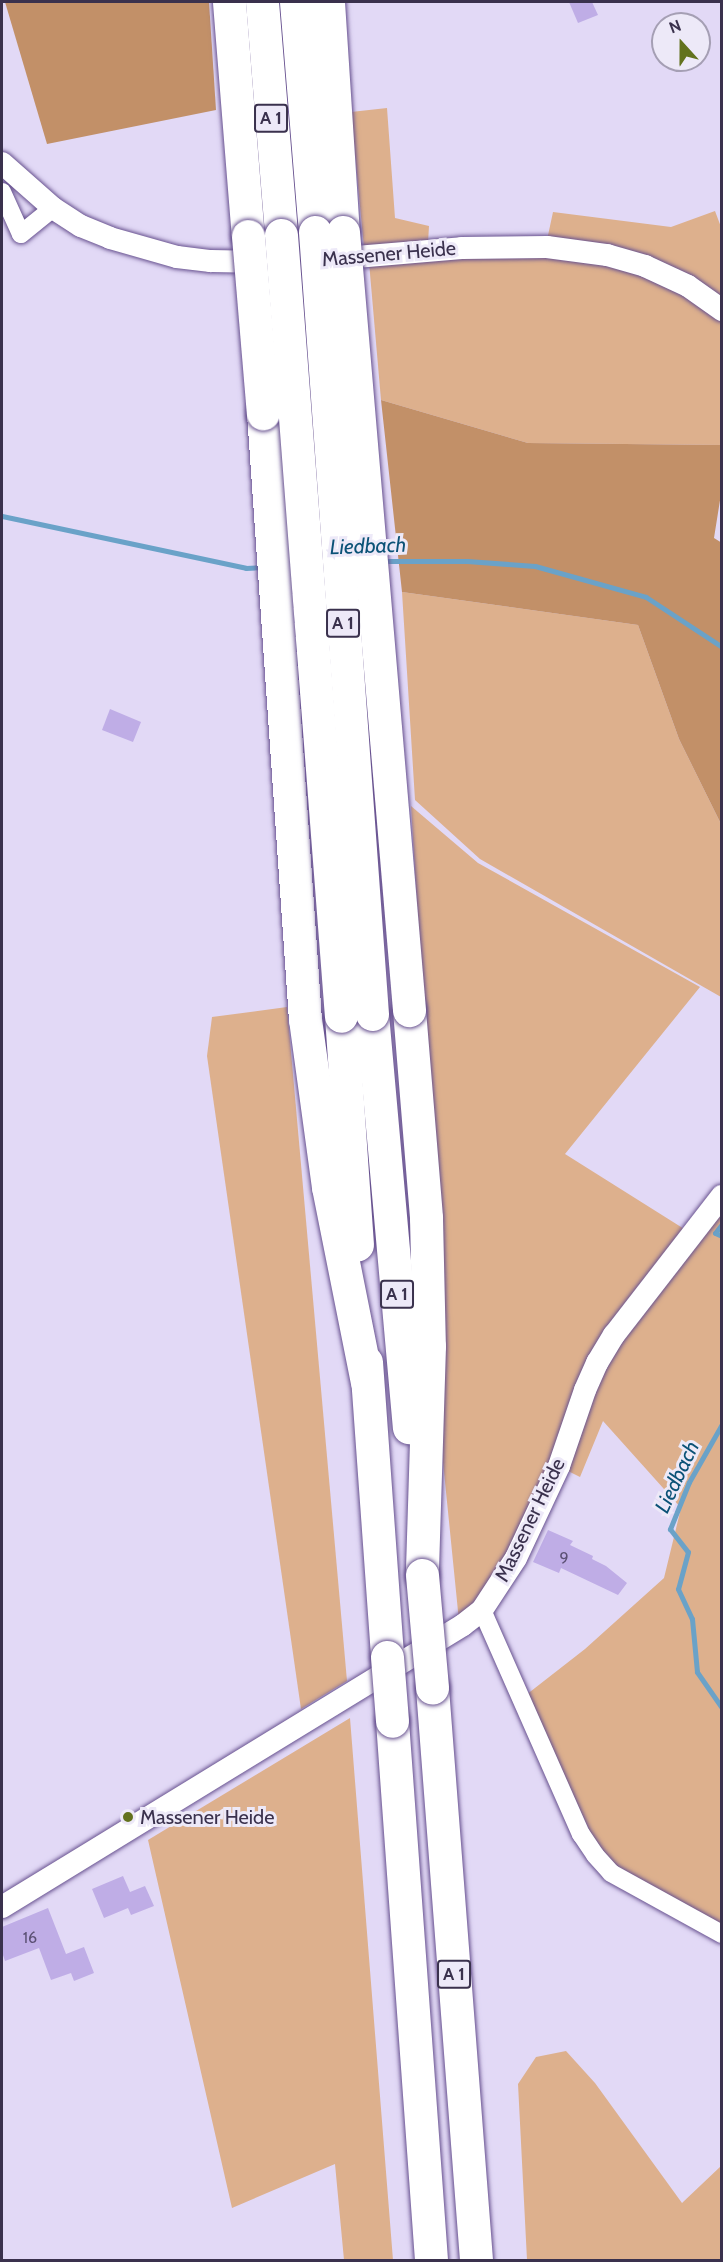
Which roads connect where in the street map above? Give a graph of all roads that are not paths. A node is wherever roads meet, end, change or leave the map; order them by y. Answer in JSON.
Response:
{"nodes":[{"id":1,"x":229,"y":2,"type":"edge"},
{"id":2,"x":262,"y":2,"type":"edge"},
{"id":3,"x":296,"y":2,"type":"edge"},
{"id":4,"x":328,"y":2,"type":"edge"},
{"id":5,"x":2,"y":163,"type":"edge"},
{"id":6,"x":2,"y":192,"type":"edge"},
{"id":7,"x":53,"y":208,"type":"junction"},
{"id":8,"x":329,"y":232,"type":"junction"},
{"id":9,"x":722,"y":310,"type":"edge"},
{"id":10,"x":357,"y":1015,"type":"junction"},
{"id":11,"x":722,"y":1196,"type":"edge"},
{"id":12,"x":367,"y":1382,"type":"junction"},
{"id":13,"x":422,"y":1575,"type":"junction"},
{"id":14,"x":482,"y":1610,"type":"junction"},
{"id":15,"x":2,"y":1907,"type":"edge"},
{"id":16,"x":722,"y":1934,"type":"edge"},
{"id":17,"x":431,"y":2260,"type":"edge"},
{"id":18,"x":476,"y":2260,"type":"edge"}],
"edges":[{"from":1,"to":12,"type":"highway","bridge":true},
{"from":2,"to":10,"type":"highway","number":"A 1","bridge":true},
{"from":3,"to":8,"type":"highway","number":"A 1"},
{"from":4,"to":8,"type":"highway"},
{"from":5,"to":7,"type":"street","name":"Massener Heide"},
{"from":6,"to":7,"type":"street"},
{"from":7,"to":9,"type":"street","name":"Massener Heide"},
{"from":8,"to":10,"type":"highway","number":"A 1","bridge":true},
{"from":8,"to":13,"type":"highway","bridge":true},
{"from":10,"to":12,"type":"highway","number":"A 1"},
{"from":10,"to":13,"type":"highway","number":"A 1"},
{"from":11,"to":14,"type":"street","name":"Massener Heide"},
{"from":12,"to":17,"type":"highway","number":"A 1","bridge":true},
{"from":13,"to":18,"type":"highway","number":"A 1","bridge":true},
{"from":14,"to":15,"type":"street","name":"Massener Heide"},
{"from":14,"to":16,"type":"street"}]}
